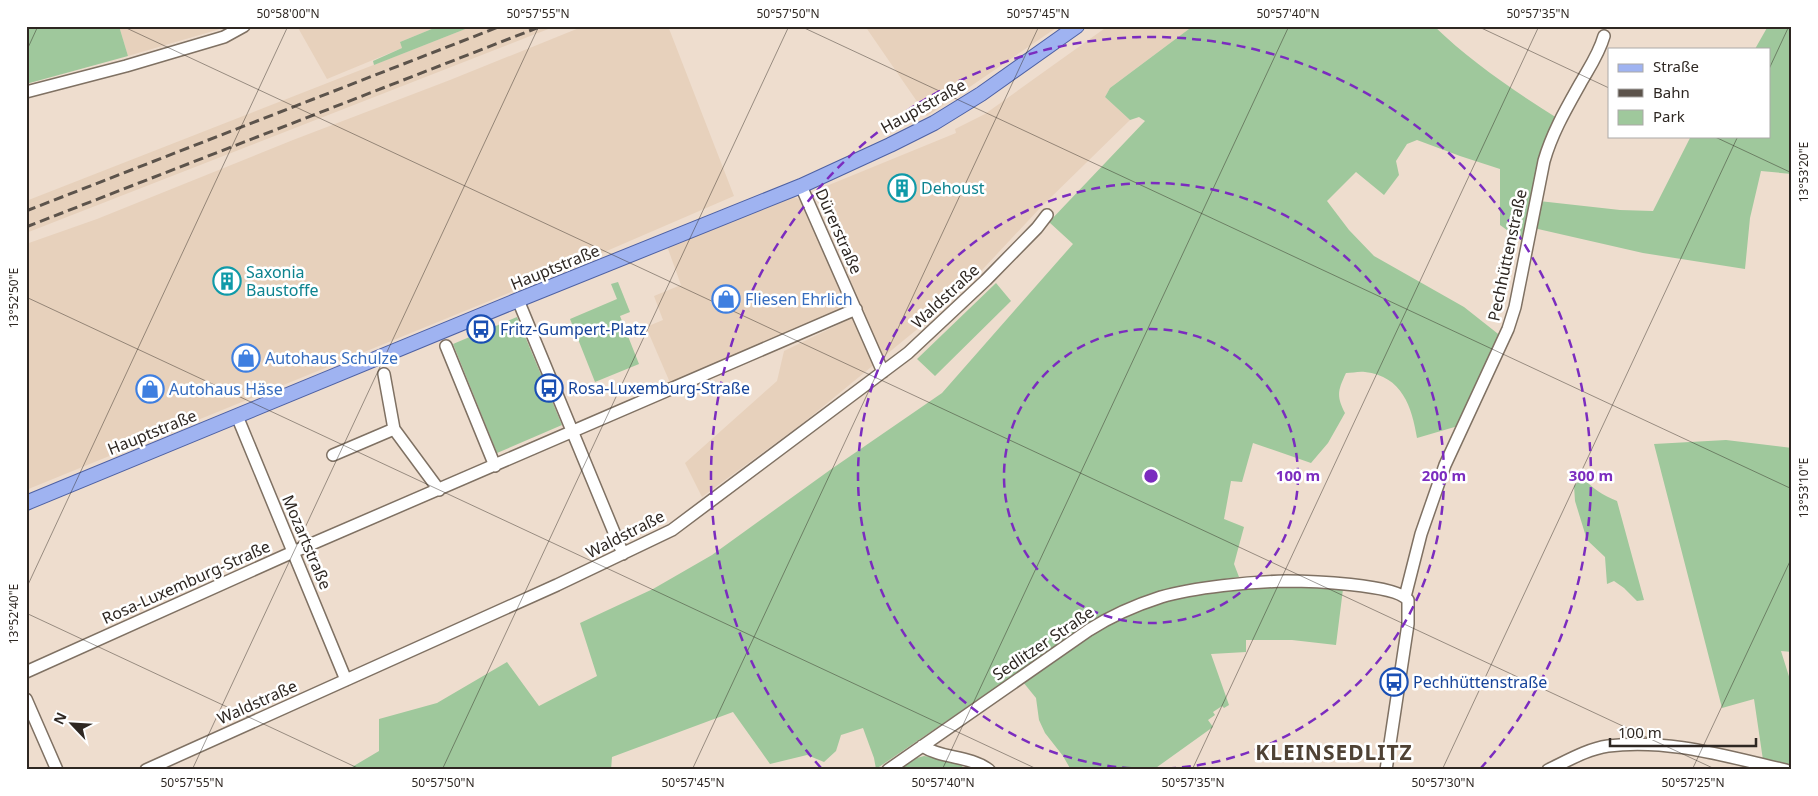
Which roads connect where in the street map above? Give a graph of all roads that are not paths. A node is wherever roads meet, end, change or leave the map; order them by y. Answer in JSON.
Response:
{"nodes":[{"id":1,"x":244,"y":26,"type":"edge"},
{"id":2,"x":1077,"y":26,"type":"edge"},
{"id":3,"x":1604,"y":36,"type":"dead end"},
{"id":4,"x":26,"y":92,"type":"edge"},
{"id":5,"x":801,"y":186,"type":"junction"},
{"id":6,"x":1047,"y":215,"type":"dead end"},
{"id":7,"x":518,"y":300,"type":"junction"},
{"id":8,"x":856,"y":309,"type":"junction"},
{"id":9,"x":446,"y":346,"type":"dead end"},
{"id":10,"x":883,"y":372,"type":"junction"},
{"id":11,"x":384,"y":374,"type":"dead end"},
{"id":12,"x":237,"y":416,"type":"junction"},
{"id":13,"x":394,"y":429,"type":"junction"},
{"id":14,"x":572,"y":432,"type":"junction"},
{"id":15,"x":333,"y":455,"type":"dead end"},
{"id":16,"x":495,"y":466,"type":"junction"},
{"id":17,"x":439,"y":490,"type":"junction"},
{"id":18,"x":26,"y":503,"type":"edge"},
{"id":19,"x":293,"y":552,"type":"junction"},
{"id":20,"x":623,"y":554,"type":"junction"},
{"id":21,"x":1407,"y":600,"type":"junction"},
{"id":22,"x":26,"y":672,"type":"edge"},
{"id":23,"x":346,"y":680,"type":"junction"},
{"id":24,"x":26,"y":699,"type":"edge"},
{"id":25,"x":922,"y":746,"type":"junction"},
{"id":26,"x":57,"y":770,"type":"edge"},
{"id":27,"x":146,"y":770,"type":"edge"},
{"id":28,"x":888,"y":770,"type":"edge"},
{"id":29,"x":989,"y":770,"type":"edge"},
{"id":30,"x":1386,"y":770,"type":"edge"},
{"id":31,"x":1548,"y":770,"type":"edge"},
{"id":32,"x":1786,"y":770,"type":"edge"}],
"edges":[{"from":1,"to":4,"type":"street"},
{"from":2,"to":5,"type":"main road","name":"Hauptstraße"},
{"from":3,"to":21,"type":"street","name":"Pechhüttenstraße"},
{"from":5,"to":7,"type":"main road","name":"Hauptstraße"},
{"from":5,"to":8,"type":"street","name":"Dürerstraße"},
{"from":6,"to":10,"type":"street","name":"Waldstraße"},
{"from":7,"to":12,"type":"main road","name":"Hauptstraße"},
{"from":7,"to":14,"type":"street"},
{"from":8,"to":10,"type":"street","name":"Dürerstraße"},
{"from":8,"to":14,"type":"street","name":"Rosa-Luxemburg-Straße"},
{"from":9,"to":16,"type":"street"},
{"from":10,"to":20,"type":"street","name":"Waldstraße"},
{"from":11,"to":13,"type":"street"},
{"from":12,"to":18,"type":"main road","name":"Hauptstraße"},
{"from":12,"to":19,"type":"street","name":"Mozartstraße"},
{"from":13,"to":15,"type":"street"},
{"from":13,"to":17,"type":"street"},
{"from":14,"to":16,"type":"street","name":"Rosa-Luxemburg-Straße"},
{"from":14,"to":20,"type":"street"},
{"from":16,"to":17,"type":"street","name":"Rosa-Luxemburg-Straße"},
{"from":17,"to":19,"type":"street","name":"Rosa-Luxemburg-Straße"},
{"from":19,"to":22,"type":"street","name":"Rosa-Luxemburg-Straße"},
{"from":19,"to":23,"type":"street","name":"Mozartstraße"},
{"from":20,"to":23,"type":"street","name":"Waldstraße"},
{"from":21,"to":25,"type":"street","name":"Sedlitzer Straße"},
{"from":21,"to":30,"type":"street","name":"Pechhüttenstraße"},
{"from":23,"to":27,"type":"street","name":"Waldstraße"},
{"from":24,"to":26,"type":"street"},
{"from":25,"to":28,"type":"street","name":"Sedlitzer Straße"},
{"from":25,"to":29,"type":"street"},
{"from":31,"to":32,"type":"street"}]}
